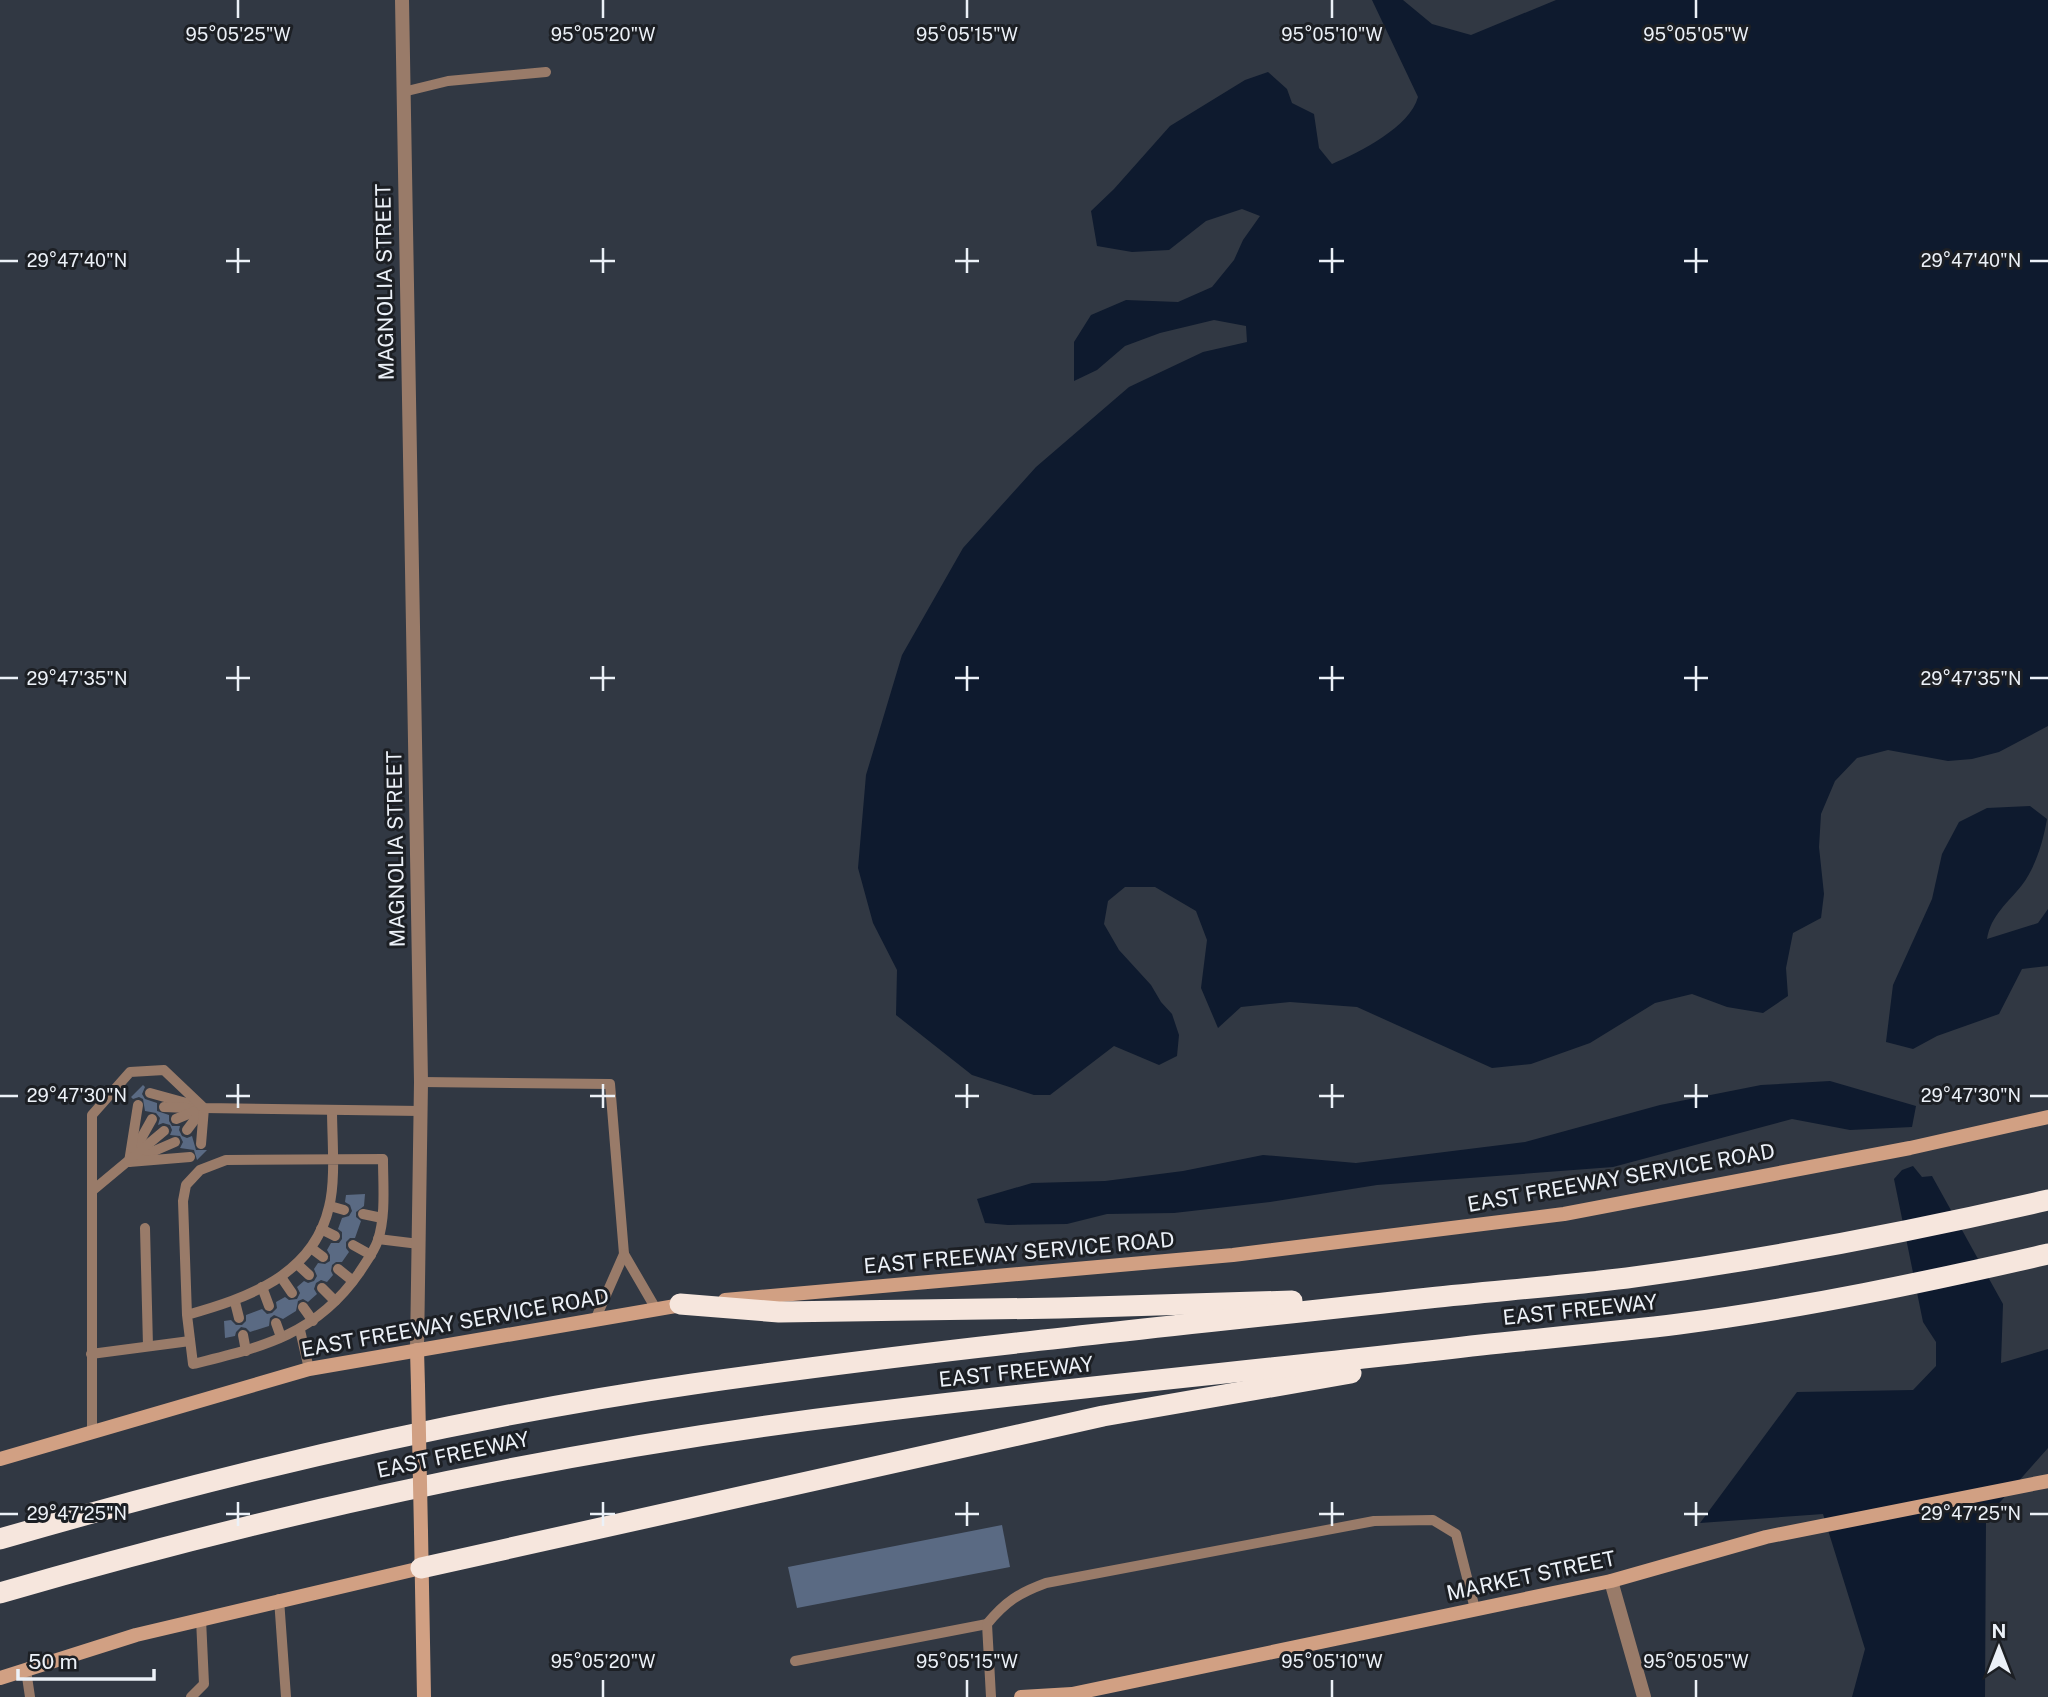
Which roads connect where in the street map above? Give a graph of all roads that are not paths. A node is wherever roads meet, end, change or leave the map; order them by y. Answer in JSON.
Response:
{"nodes":[{"id":1,"x":402,"y":0,"type":"edge"},
{"id":2,"x":546,"y":72,"type":"dead end"},
{"id":3,"x":403,"y":92,"type":"junction"},
{"id":4,"x":421,"y":1082,"type":"junction"},
{"id":5,"x":150,"y":1093,"type":"dead end"},
{"id":6,"x":138,"y":1105,"type":"dead end"},
{"id":7,"x":164,"y":1107,"type":"dead end"},
{"id":8,"x":204,"y":1108,"type":"junction"},
{"id":9,"x":332,"y":1110,"type":"junction"},
{"id":10,"x":421,"y":1111,"type":"junction"},
{"id":11,"x":2048,"y":1117,"type":"edge"},
{"id":12,"x":152,"y":1119,"type":"dead end"},
{"id":13,"x":176,"y":1119,"type":"dead end"},
{"id":14,"x":187,"y":1130,"type":"dead end"},
{"id":15,"x":164,"y":1131,"type":"dead end"},
{"id":16,"x":175,"y":1142,"type":"dead end"},
{"id":17,"x":201,"y":1144,"type":"dead end"},
{"id":18,"x":190,"y":1157,"type":"dead end"},
{"id":19,"x":333,"y":1159,"type":"junction"},
{"id":20,"x":129,"y":1162,"type":"junction"},
{"id":21,"x":92,"y":1192,"type":"junction"},
{"id":22,"x":2048,"y":1200,"type":"edge"},
{"id":23,"x":330,"y":1206,"type":"junction"},
{"id":24,"x":344,"y":1210,"type":"dead end"},
{"id":25,"x":363,"y":1214,"type":"dead end"},
{"id":26,"x":382,"y":1218,"type":"junction"},
{"id":27,"x":145,"y":1228,"type":"dead end"},
{"id":28,"x":321,"y":1228,"type":"junction"},
{"id":29,"x":335,"y":1236,"type":"dead end"},
{"id":30,"x":378,"y":1239,"type":"junction"},
{"id":31,"x":419,"y":1244,"type":"junction"},
{"id":32,"x":353,"y":1245,"type":"dead end"},
{"id":33,"x":311,"y":1248,"type":"junction"},
{"id":34,"x":624,"y":1254,"type":"junction"},
{"id":35,"x":2048,"y":1254,"type":"edge"},
{"id":36,"x":371,"y":1255,"type":"junction"},
{"id":37,"x":323,"y":1257,"type":"dead end"},
{"id":38,"x":298,"y":1264,"type":"junction"},
{"id":39,"x":338,"y":1269,"type":"dead end"},
{"id":40,"x":309,"y":1275,"type":"dead end"},
{"id":41,"x":281,"y":1277,"type":"junction"},
{"id":42,"x":353,"y":1281,"type":"junction"},
{"id":43,"x":261,"y":1287,"type":"junction"},
{"id":44,"x":322,"y":1288,"type":"dead end"},
{"id":45,"x":292,"y":1293,"type":"dead end"},
{"id":46,"x":1455,"y":1295,"type":"junction"},
{"id":47,"x":335,"y":1301,"type":"junction"},
{"id":48,"x":235,"y":1302,"type":"junction"},
{"id":49,"x":680,"y":1304,"type":"junction"},
{"id":50,"x":269,"y":1306,"type":"dead end"},
{"id":51,"x":303,"y":1307,"type":"dead end"},
{"id":52,"x":656,"y":1308,"type":"junction"},
{"id":53,"x":187,"y":1315,"type":"junction"},
{"id":54,"x":239,"y":1318,"type":"dead end"},
{"id":55,"x":595,"y":1320,"type":"junction"},
{"id":56,"x":313,"y":1321,"type":"junction"},
{"id":57,"x":276,"y":1323,"type":"dead end"},
{"id":58,"x":300,"y":1330,"type":"junction"},
{"id":59,"x":243,"y":1335,"type":"dead end"},
{"id":60,"x":281,"y":1337,"type":"junction"},
{"id":61,"x":190,"y":1341,"type":"junction"},
{"id":62,"x":1482,"y":1345,"type":"junction"},
{"id":63,"x":148,"y":1346,"type":"junction"},
{"id":64,"x":417,"y":1350,"type":"junction"},
{"id":65,"x":246,"y":1351,"type":"junction"},
{"id":66,"x":91,"y":1354,"type":"junction"},
{"id":67,"x":309,"y":1369,"type":"junction"},
{"id":68,"x":92,"y":1431,"type":"junction"},
{"id":69,"x":0,"y":1459,"type":"edge"},
{"id":70,"x":2048,"y":1481,"type":"edge"},
{"id":71,"x":0,"y":1539,"type":"edge"},
{"id":72,"x":421,"y":1567,"type":"junction"},
{"id":73,"x":1611,"y":1581,"type":"junction"},
{"id":74,"x":0,"y":1593,"type":"edge"},
{"id":75,"x":279,"y":1600,"type":"junction"},
{"id":76,"x":1475,"y":1609,"type":"junction"},
{"id":77,"x":201,"y":1619,"type":"junction"},
{"id":78,"x":987,"y":1623,"type":"junction"},
{"id":79,"x":795,"y":1661,"type":"dead end"},
{"id":80,"x":26,"y":1670,"type":"junction"},
{"id":81,"x":0,"y":1678,"type":"edge"},
{"id":82,"x":28,"y":1696,"type":"edge"},
{"id":83,"x":1076,"y":1696,"type":"edge"},
{"id":84,"x":191,"y":1697,"type":"edge"},
{"id":85,"x":286,"y":1697,"type":"edge"},
{"id":86,"x":424,"y":1697,"type":"edge"},
{"id":87,"x":991,"y":1697,"type":"edge"},
{"id":88,"x":1021,"y":1697,"type":"edge"},
{"id":89,"x":1644,"y":1697,"type":"edge"}],
"edges":[{"from":1,"to":3,"type":"street","name":"MAGNOLIA STREET"},
{"from":2,"to":3,"type":"lane"},
{"from":3,"to":4,"type":"street","name":"MAGNOLIA STREET"},
{"from":4,"to":10,"type":"street","name":"MAGNOLIA STREET"},
{"from":4,"to":34,"type":"lane"},
{"from":5,"to":8,"type":"lane"},
{"from":6,"to":20,"type":"lane"},
{"from":7,"to":8,"type":"lane"},
{"from":8,"to":9,"type":"lane"},
{"from":8,"to":13,"type":"lane"},
{"from":8,"to":14,"type":"lane"},
{"from":8,"to":17,"type":"lane"},
{"from":8,"to":21,"type":"lane"},
{"from":9,"to":10,"type":"lane"},
{"from":9,"to":19,"type":"lane"},
{"from":10,"to":31,"type":"street","name":"MAGNOLIA STREET"},
{"from":11,"to":49,"type":"main road","name":"EAST FREEWAY SERVICE ROAD"},
{"from":12,"to":20,"type":"lane"},
{"from":15,"to":20,"type":"lane"},
{"from":16,"to":20,"type":"lane"},
{"from":18,"to":20,"type":"lane"},
{"from":19,"to":23,"type":"lane"},
{"from":19,"to":26,"type":"lane"},
{"from":19,"to":53,"type":"lane"},
{"from":20,"to":21,"type":"lane"},
{"from":21,"to":66,"type":"lane"},
{"from":22,"to":46,"type":"highway","name":"EAST FREEWAY"},
{"from":23,"to":24,"type":"lane"},
{"from":23,"to":28,"type":"lane"},
{"from":25,"to":26,"type":"lane"},
{"from":26,"to":30,"type":"lane"},
{"from":27,"to":63,"type":"lane"},
{"from":28,"to":29,"type":"lane"},
{"from":28,"to":33,"type":"lane"},
{"from":30,"to":31,"type":"lane"},
{"from":30,"to":36,"type":"lane"},
{"from":31,"to":64,"type":"street","name":"MAGNOLIA STREET"},
{"from":32,"to":36,"type":"lane"},
{"from":33,"to":37,"type":"lane"},
{"from":33,"to":38,"type":"lane"},
{"from":34,"to":52,"type":"lane"},
{"from":34,"to":55,"type":"lane"},
{"from":35,"to":62,"type":"highway","name":"EAST FREEWAY"},
{"from":36,"to":42,"type":"lane"},
{"from":38,"to":40,"type":"lane"},
{"from":38,"to":41,"type":"lane"},
{"from":39,"to":42,"type":"lane"},
{"from":41,"to":43,"type":"lane"},
{"from":41,"to":45,"type":"lane"},
{"from":42,"to":47,"type":"lane"},
{"from":43,"to":48,"type":"lane"},
{"from":43,"to":50,"type":"lane"},
{"from":44,"to":47,"type":"lane"},
{"from":46,"to":49,"type":"highway"},
{"from":46,"to":71,"type":"highway","name":"EAST FREEWAY"},
{"from":47,"to":56,"type":"lane"},
{"from":48,"to":53,"type":"lane"},
{"from":48,"to":54,"type":"lane"},
{"from":49,"to":52,"type":"main road","name":"EAST FREEWAY SERVICE ROAD"},
{"from":51,"to":56,"type":"lane"},
{"from":52,"to":55,"type":"main road","name":"EAST FREEWAY SERVICE ROAD"},
{"from":53,"to":61,"type":"lane"},
{"from":55,"to":64,"type":"main road","name":"EAST FREEWAY SERVICE ROAD"},
{"from":56,"to":58,"type":"lane"},
{"from":57,"to":60,"type":"lane"},
{"from":58,"to":60,"type":"lane"},
{"from":58,"to":67,"type":"lane"},
{"from":59,"to":65,"type":"lane"},
{"from":60,"to":65,"type":"lane"},
{"from":61,"to":63,"type":"lane"},
{"from":61,"to":65,"type":"lane"},
{"from":62,"to":72,"type":"highway"},
{"from":62,"to":74,"type":"highway","name":"EAST FREEWAY"},
{"from":63,"to":66,"type":"lane"},
{"from":64,"to":67,"type":"main road","name":"EAST FREEWAY SERVICE ROAD"},
{"from":64,"to":72,"type":"main road","name":"MAGNOLIA STREET","bridge":true},
{"from":66,"to":68,"type":"lane"},
{"from":67,"to":68,"type":"main road","name":"EAST FREEWAY SERVICE ROAD"},
{"from":68,"to":69,"type":"main road","name":"EAST FREEWAY SERVICE ROAD"},
{"from":70,"to":73,"type":"main road","name":"MARKET STREET"},
{"from":72,"to":75,"type":"main road"},
{"from":72,"to":86,"type":"main road","name":"MAGNOLIA STREET"},
{"from":73,"to":76,"type":"main road","name":"MARKET STREET"},
{"from":73,"to":89,"type":"street"},
{"from":75,"to":77,"type":"main road"},
{"from":75,"to":85,"type":"lane"},
{"from":76,"to":78,"type":"lane"},
{"from":76,"to":83,"type":"main road","name":"MARKET STREET"},
{"from":77,"to":80,"type":"main road"},
{"from":77,"to":84,"type":"lane"},
{"from":78,"to":79,"type":"lane"},
{"from":78,"to":87,"type":"lane"},
{"from":80,"to":81,"type":"main road"},
{"from":80,"to":82,"type":"lane"},
{"from":83,"to":88,"type":"main road","name":"MARKET STREET"}]}
